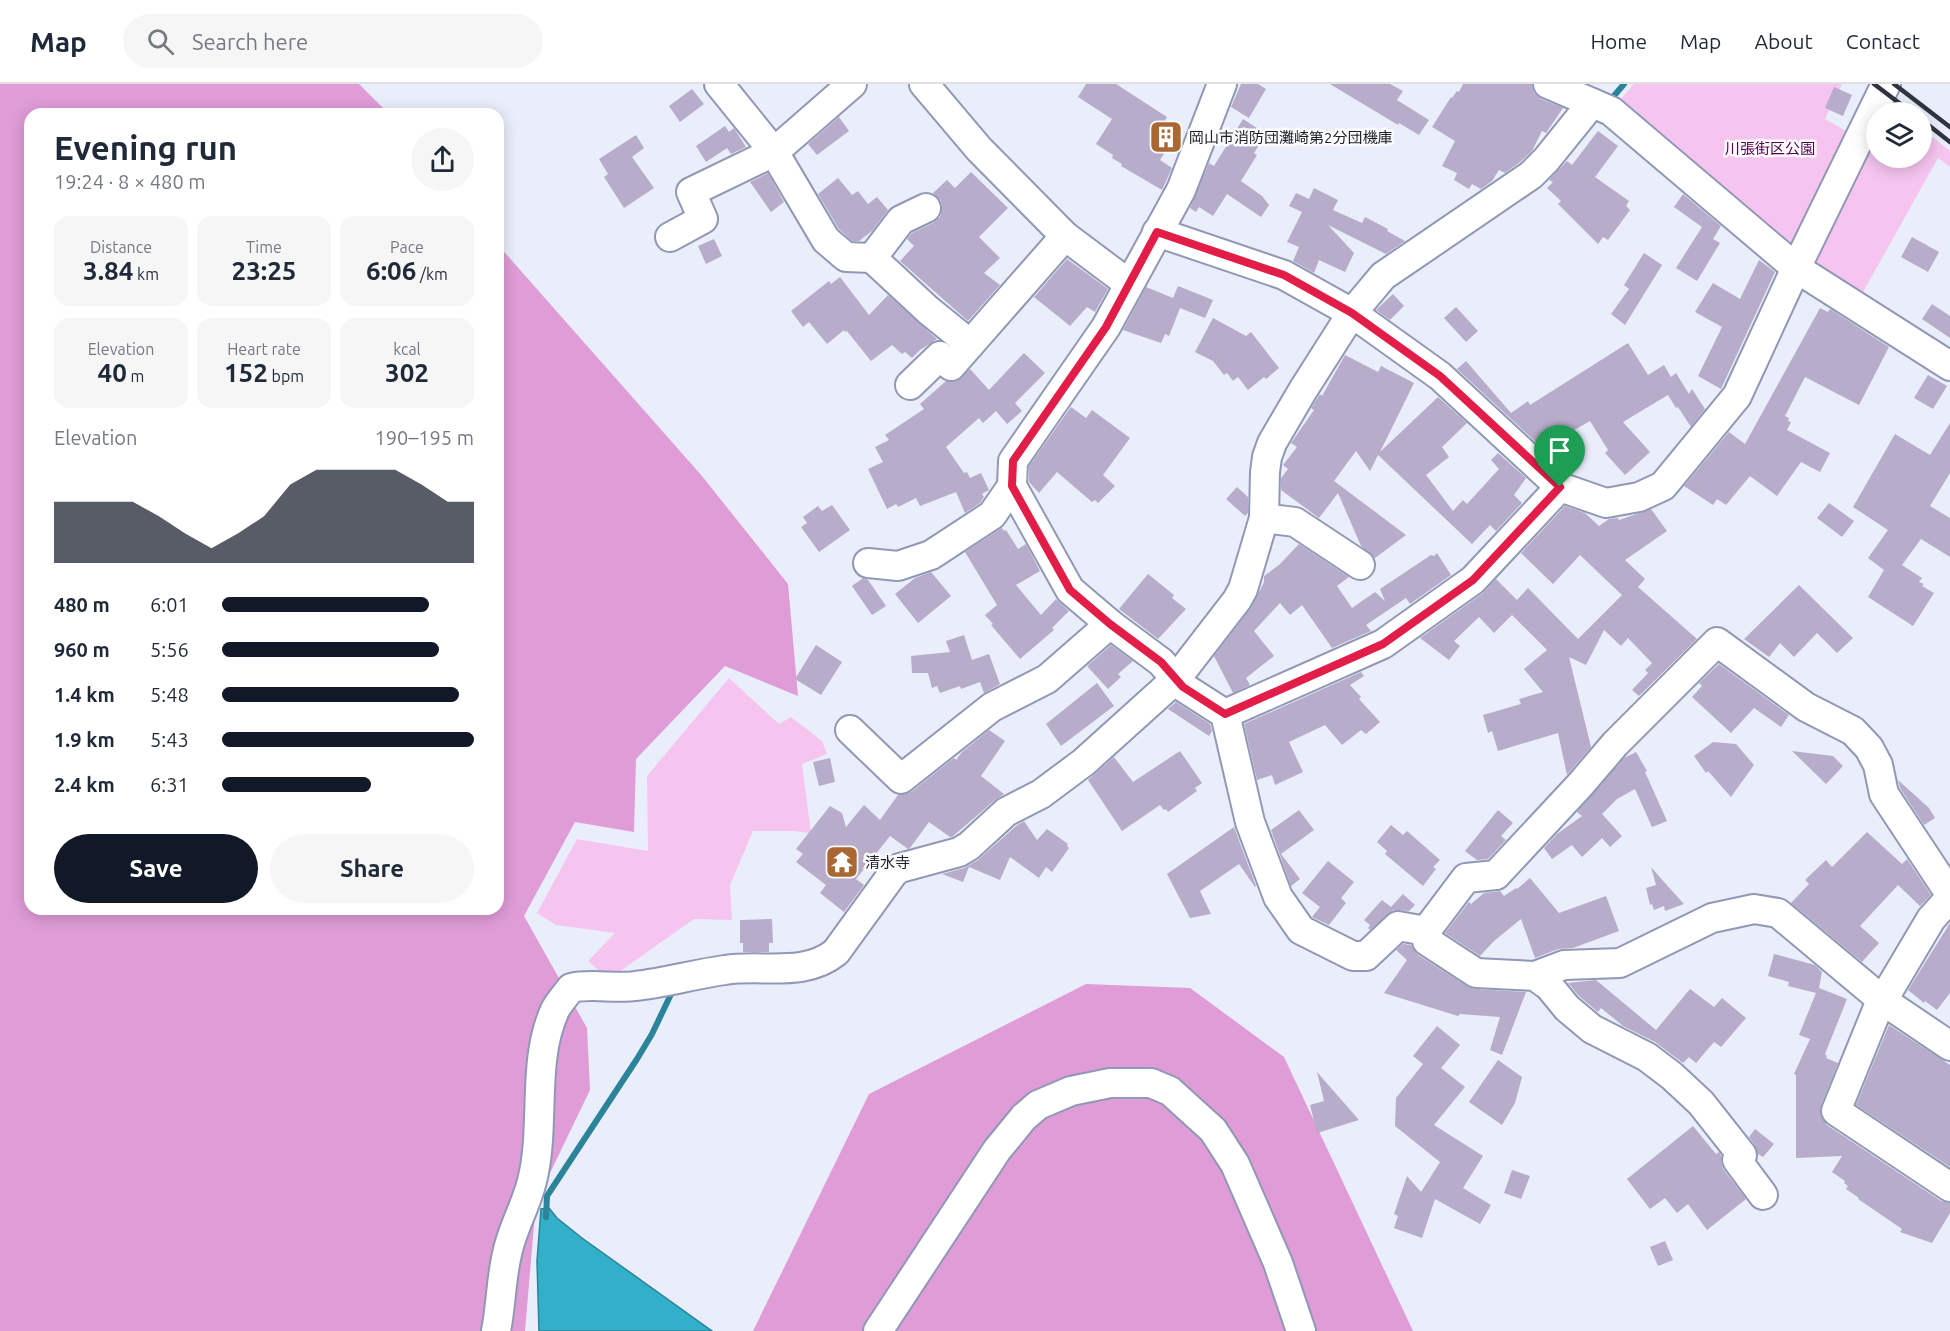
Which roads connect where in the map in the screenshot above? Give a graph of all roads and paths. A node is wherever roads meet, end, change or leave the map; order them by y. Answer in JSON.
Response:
{"nodes":[{"id":1,"x":719,"y":84,"type":"edge"},
{"id":2,"x":852,"y":84,"type":"edge"},
{"id":3,"x":924,"y":84,"type":"edge"},
{"id":4,"x":1221,"y":84,"type":"edge"},
{"id":5,"x":1548,"y":84,"type":"edge"},
{"id":6,"x":1886,"y":84,"type":"edge"},
{"id":7,"x":1592,"y":103,"type":"junction"},
{"id":8,"x":774,"y":152,"type":"junction"},
{"id":9,"x":926,"y":208,"type":"dead end"},
{"id":10,"x":1157,"y":232,"type":"junction"},
{"id":11,"x":1065,"y":236,"type":"junction"},
{"id":12,"x":670,"y":237,"type":"dead end"},
{"id":13,"x":872,"y":258,"type":"junction"},
{"id":14,"x":1796,"y":268,"type":"junction"},
{"id":15,"x":1129,"y":284,"type":"junction"},
{"id":16,"x":1352,"y":313,"type":"junction"},
{"id":17,"x":970,"y":344,"type":"junction"},
{"id":18,"x":1950,"y":366,"type":"edge"},
{"id":19,"x":909,"y":385,"type":"dead end"},
{"id":20,"x":1012,"y":486,"type":"junction"},
{"id":21,"x":1560,"y":487,"type":"junction"},
{"id":22,"x":1271,"y":518,"type":"junction"},
{"id":23,"x":868,"y":563,"type":"dead end"},
{"id":24,"x":1360,"y":565,"type":"dead end"},
{"id":25,"x":1110,"y":624,"type":"junction"},
{"id":26,"x":1176,"y":679,"type":"junction"},
{"id":27,"x":1225,"y":714,"type":"junction"},
{"id":28,"x":850,"y":730,"type":"dead end"},
{"id":29,"x":1950,"y":896,"type":"edge"},
{"id":30,"x":1426,"y":931,"type":"junction"},
{"id":31,"x":1535,"y":976,"type":"junction"},
{"id":32,"x":1882,"y":1000,"type":"junction"},
{"id":33,"x":1950,"y":1046,"type":"edge"},
{"id":34,"x":1950,"y":1187,"type":"edge"},
{"id":35,"x":1763,"y":1195,"type":"dead end"},
{"id":36,"x":496,"y":1331,"type":"edge"},
{"id":37,"x":878,"y":1331,"type":"edge"},
{"id":38,"x":1301,"y":1331,"type":"edge"}],
"edges":[{"from":1,"to":8,"type":"street"},
{"from":2,"to":8,"type":"street"},
{"from":3,"to":11,"type":"street"},
{"from":4,"to":10,"type":"street"},
{"from":5,"to":7,"type":"street"},
{"from":6,"to":14,"type":"street"},
{"from":7,"to":14,"type":"street"},
{"from":7,"to":16,"type":"street"},
{"from":8,"to":12,"type":"street"},
{"from":8,"to":13,"type":"street"},
{"from":9,"to":13,"type":"street"},
{"from":10,"to":15,"type":"street"},
{"from":10,"to":16,"type":"street"},
{"from":11,"to":15,"type":"street"},
{"from":11,"to":17,"type":"street"},
{"from":13,"to":17,"type":"street"},
{"from":14,"to":18,"type":"street"},
{"from":14,"to":21,"type":"street"},
{"from":15,"to":20,"type":"street"},
{"from":16,"to":21,"type":"street"},
{"from":16,"to":22,"type":"street"},
{"from":17,"to":19,"type":"street"},
{"from":20,"to":23,"type":"street"},
{"from":20,"to":25,"type":"street"},
{"from":21,"to":27,"type":"street"},
{"from":22,"to":24,"type":"street"},
{"from":22,"to":26,"type":"street"},
{"from":25,"to":26,"type":"street"},
{"from":25,"to":28,"type":"street"},
{"from":26,"to":27,"type":"street"},
{"from":26,"to":36,"type":"street"},
{"from":27,"to":30,"type":"street"},
{"from":29,"to":30,"type":"street"},
{"from":29,"to":32,"type":"street"},
{"from":30,"to":31,"type":"street"},
{"from":31,"to":32,"type":"street"},
{"from":31,"to":35,"type":"street"},
{"from":32,"to":33,"type":"street"},
{"from":32,"to":34,"type":"street"},
{"from":37,"to":38,"type":"street"}]}
